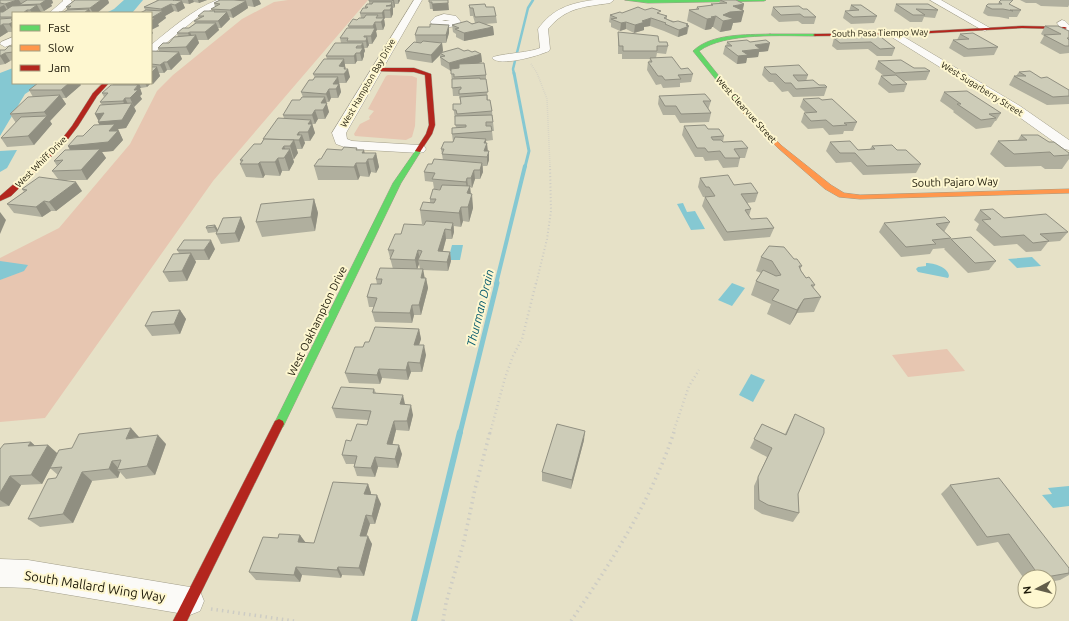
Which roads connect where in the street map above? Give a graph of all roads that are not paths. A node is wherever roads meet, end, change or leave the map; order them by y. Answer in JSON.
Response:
{"nodes":[{"id":1,"x":67,"y":0,"type":"edge"},
{"id":2,"x":225,"y":0,"type":"edge"},
{"id":3,"x":418,"y":0,"type":"edge"},
{"id":4,"x":610,"y":0,"type":"edge"},
{"id":5,"x":627,"y":0,"type":"edge"},
{"id":6,"x":714,"y":0,"type":"edge"},
{"id":7,"x":764,"y":0,"type":"edge"},
{"id":8,"x":934,"y":0,"type":"edge"},
{"id":9,"x":55,"y":12,"type":"edge"},
{"id":10,"x":405,"y":20,"type":"junction"},
{"id":11,"x":427,"y":21,"type":"dead end"},
{"id":12,"x":1065,"y":27,"type":"edge"},
{"id":13,"x":985,"y":28,"type":"junction"},
{"id":14,"x":894,"y":34,"type":"junction"},
{"id":15,"x":698,"y":47,"type":"joint"},
{"id":16,"x":152,"y":49,"type":"edge"},
{"id":17,"x":496,"y":58,"type":"dead end"},
{"id":18,"x":376,"y":70,"type":"junction"},
{"id":19,"x":105,"y":84,"type":"edge"},
{"id":20,"x":1069,"y":146,"type":"edge"},
{"id":21,"x":418,"y":149,"type":"junction"},
{"id":22,"x":1069,"y":191,"type":"edge"},
{"id":23,"x":842,"y":195,"type":"joint"},
{"id":24,"x":0,"y":199,"type":"edge"},
{"id":25,"x":0,"y":573,"type":"edge"},
{"id":26,"x":185,"y":611,"type":"edge"}],
"edges":[{"from":1,"to":9,"type":"street"},
{"from":2,"to":16,"type":"street"},
{"from":3,"to":10,"type":"street","name":"West Hampton Bay Drive"},
{"from":4,"to":17,"type":"street"},
{"from":5,"to":6,"type":"street"},
{"from":6,"to":7,"type":"street"},
{"from":8,"to":13,"type":"street"},
{"from":10,"to":11,"type":"street"},
{"from":10,"to":18,"type":"street","name":"West Hampton Bay Drive"},
{"from":12,"to":13,"type":"street","name":"South Pasa Tiempo Way"},
{"from":13,"to":14,"type":"street","name":"South Pasa Tiempo Way"},
{"from":14,"to":15,"type":"street","name":"South Pasa Tiempo Way"},
{"from":14,"to":20,"type":"street","name":"West Sugarberry Street"},
{"from":15,"to":23,"type":"street","name":"West Clearvue Street"},
{"from":18,"to":21,"type":"street","name":"West Oakhampton Drive"},
{"from":18,"to":21,"type":"street","name":"West Hampton Bay Drive"},
{"from":19,"to":24,"type":"street","name":"West Whiff Drive"},
{"from":21,"to":26,"type":"street","name":"West Oakhampton Drive"},
{"from":22,"to":23,"type":"street","name":"South Pajaro Way"},
{"from":25,"to":26,"type":"street","name":"South Mallard Wing Way"}]}
